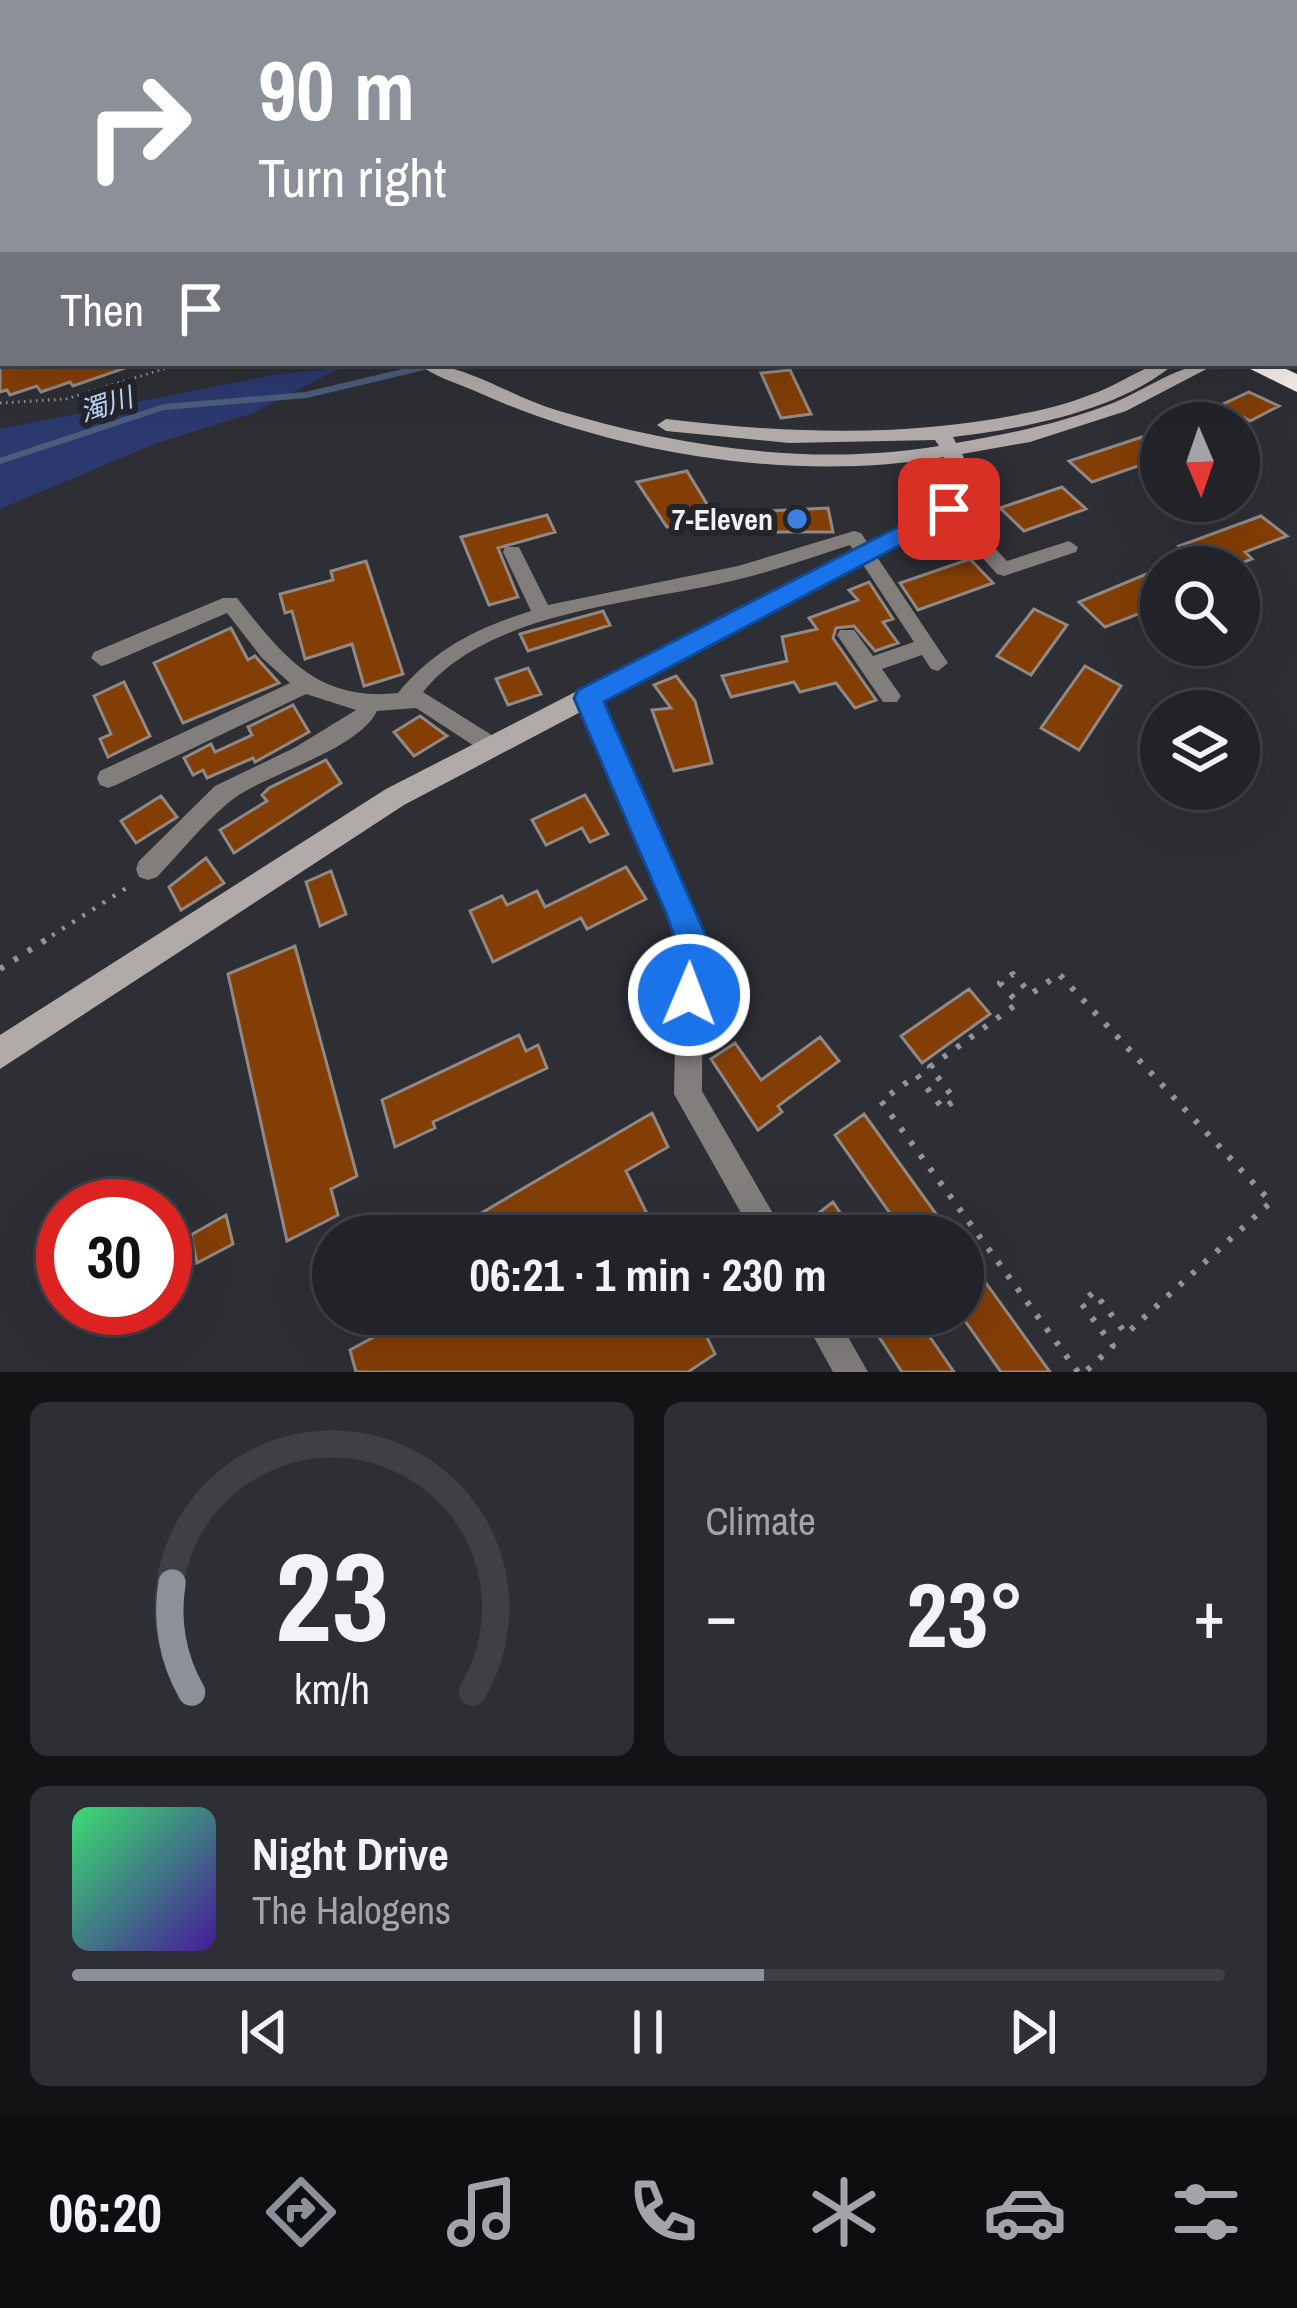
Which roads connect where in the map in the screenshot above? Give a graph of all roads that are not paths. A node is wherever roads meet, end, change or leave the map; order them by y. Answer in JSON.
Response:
{"nodes":[{"id":1,"x":1159,"y":366,"type":"edge"},
{"id":2,"x":1204,"y":366,"type":"edge"},
{"id":3,"x":1258,"y":366,"type":"edge"},
{"id":4,"x":461,"y":369,"type":"edge"},
{"id":5,"x":1297,"y":384,"type":"edge"},
{"id":6,"x":946,"y":441,"type":"junction"},
{"id":7,"x":949,"y":509,"type":"junction"},
{"id":8,"x":1069,"y":547,"type":"dead end"},
{"id":9,"x":512,"y":552,"type":"dead end"},
{"id":10,"x":863,"y":554,"type":"junction"},
{"id":11,"x":542,"y":616,"type":"junction"},
{"id":12,"x":847,"y":635,"type":"dead end"},
{"id":13,"x":101,"y":658,"type":"dead end"},
{"id":14,"x":868,"y":666,"type":"junction"},
{"id":15,"x":305,"y":685,"type":"junction"},
{"id":16,"x":890,"y":696,"type":"dead end"},
{"id":17,"x":588,"y":698,"type":"junction"},
{"id":18,"x":403,"y":702,"type":"junction"},
{"id":19,"x":368,"y":708,"type":"junction"},
{"id":20,"x":490,"y":745,"type":"junction"},
{"id":21,"x":108,"y":778,"type":"dead end"},
{"id":22,"x":148,"y":869,"type":"road end"},
{"id":23,"x":0,"y":1053,"type":"edge"},
{"id":24,"x":759,"y":1215,"type":"edge"},
{"id":25,"x":830,"y":1335,"type":"edge"},
{"id":26,"x":852,"y":1372,"type":"edge"}],
"edges":[{"from":1,"to":6,"type":"street"},
{"from":2,"to":6,"type":"street"},
{"from":3,"to":5,"type":"highway"},
{"from":4,"to":6,"type":"street"},
{"from":6,"to":7,"type":"street"},
{"from":7,"to":8,"type":"street"},
{"from":7,"to":10,"type":"street"},
{"from":9,"to":11,"type":"street"},
{"from":10,"to":11,"type":"street"},
{"from":10,"to":14,"type":"street"},
{"from":10,"to":17,"type":"street"},
{"from":11,"to":18,"type":"street"},
{"from":12,"to":14,"type":"street"},
{"from":13,"to":15,"type":"street"},
{"from":14,"to":16,"type":"street"},
{"from":15,"to":19,"type":"street"},
{"from":15,"to":21,"type":"street"},
{"from":17,"to":20,"type":"street"},
{"from":17,"to":24,"type":"street"},
{"from":18,"to":19,"type":"street"},
{"from":18,"to":20,"type":"street"},
{"from":19,"to":22,"type":"street"},
{"from":20,"to":23,"type":"street"},
{"from":25,"to":26,"type":"street"}]}
